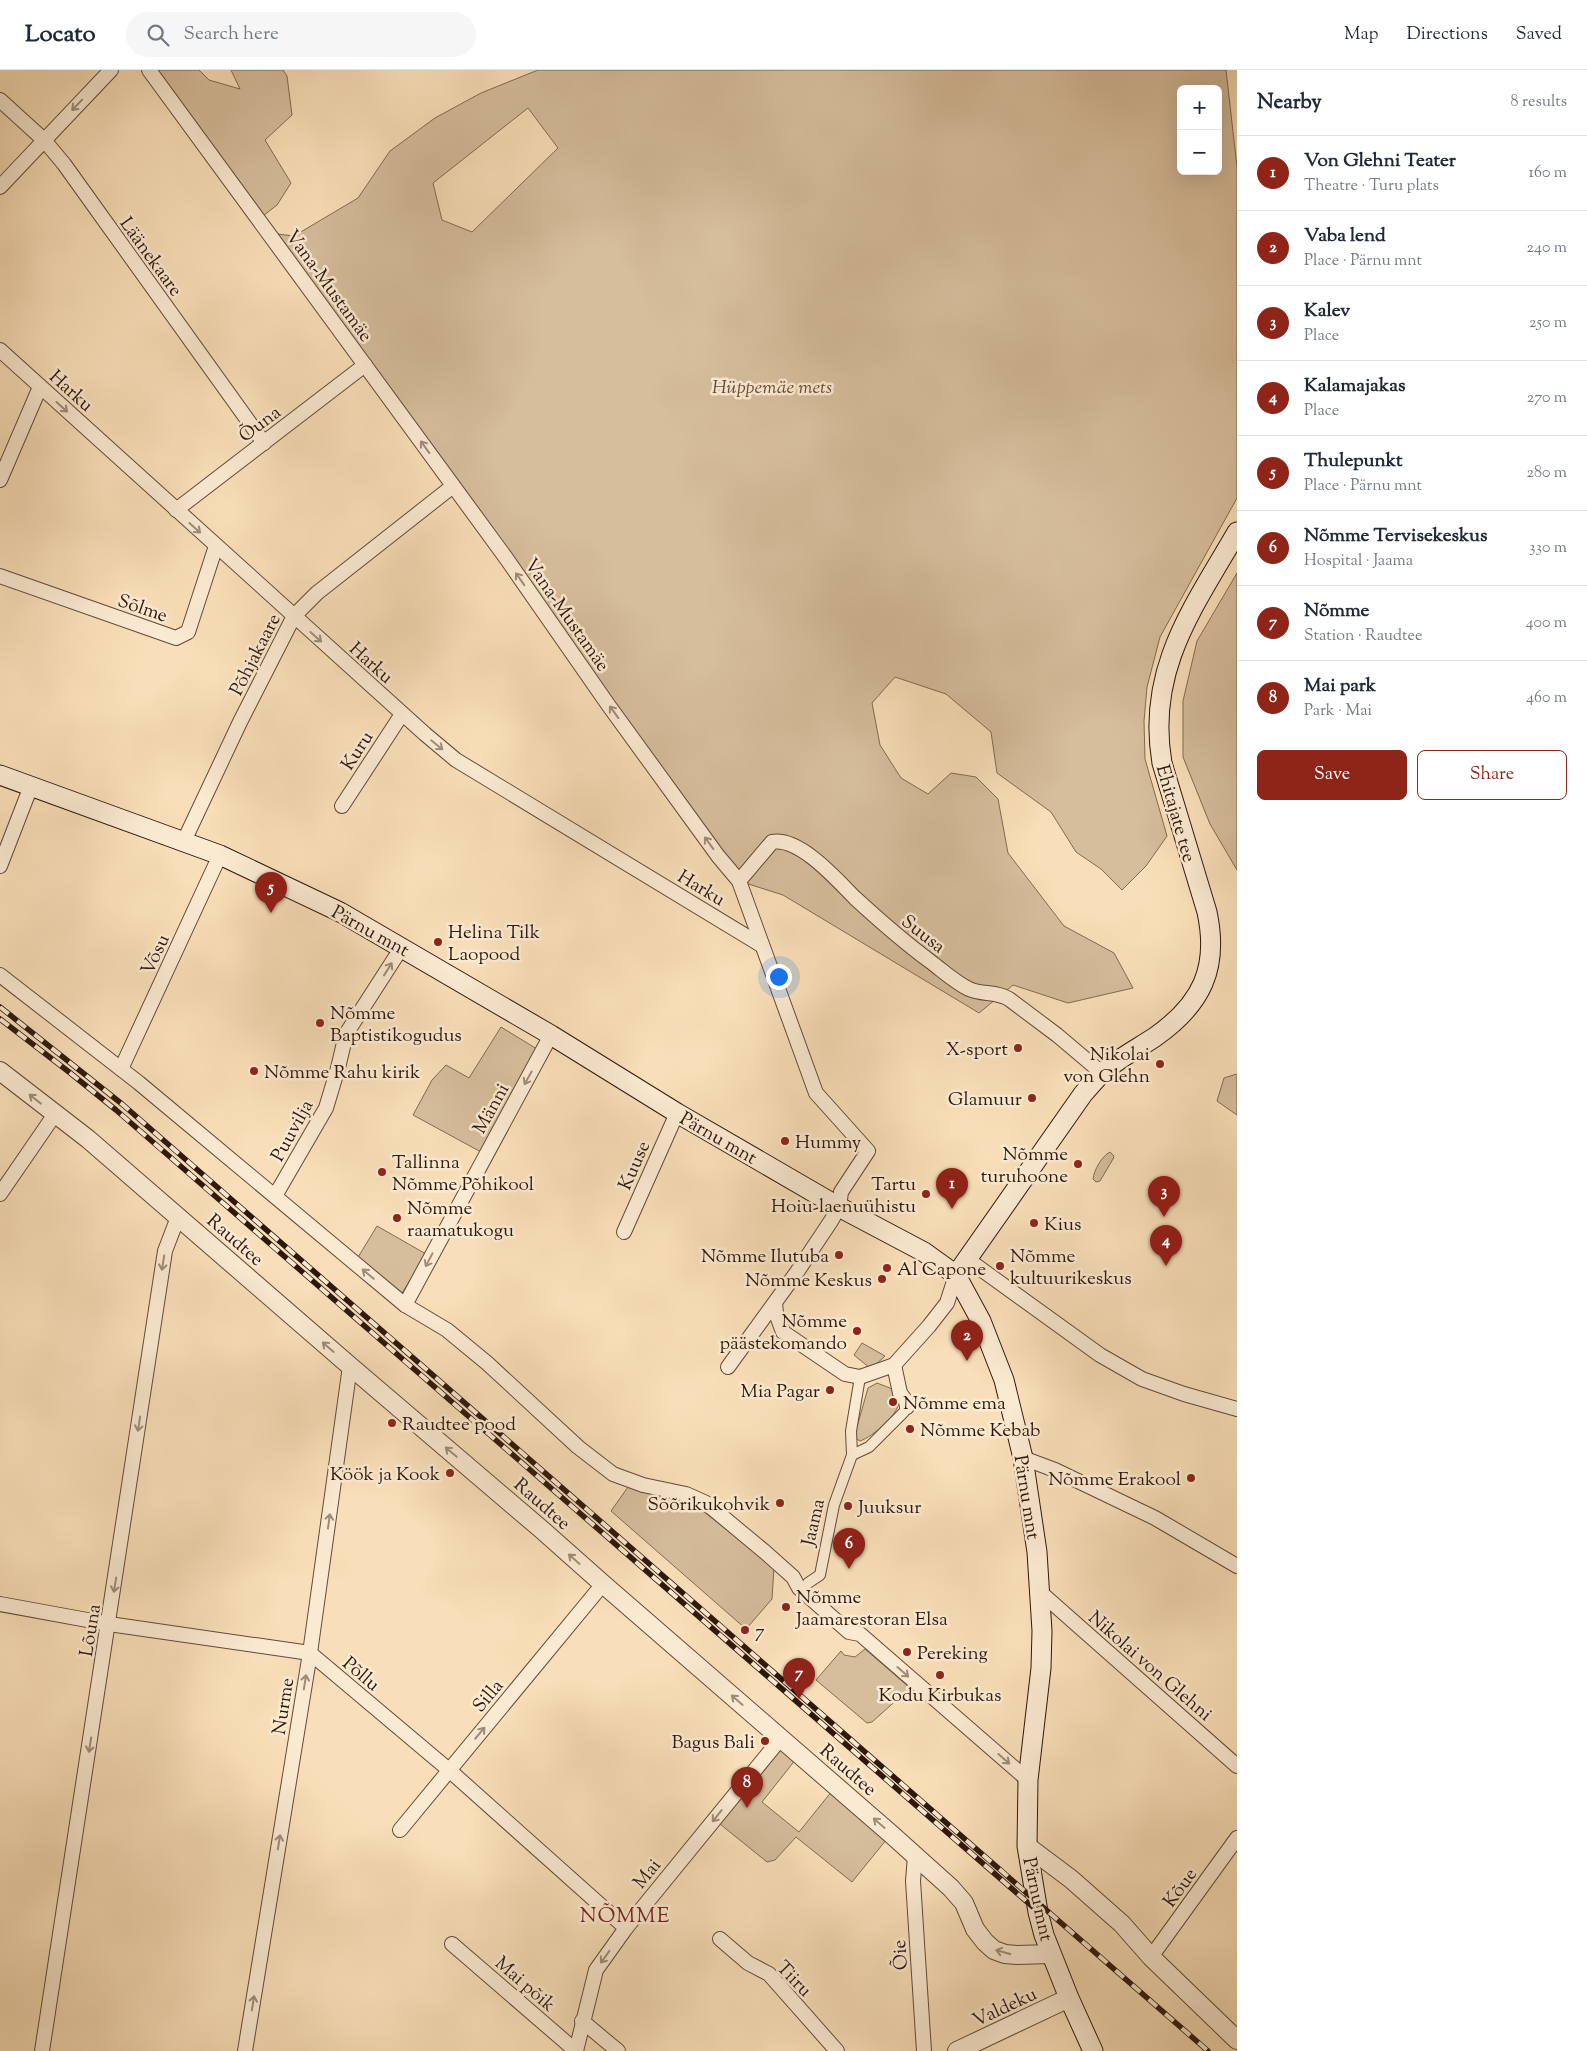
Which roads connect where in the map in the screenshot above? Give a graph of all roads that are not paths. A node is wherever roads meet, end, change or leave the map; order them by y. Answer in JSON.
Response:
{"nodes":[{"id":1,"x":111,"y":70,"type":"edge"},
{"id":2,"x":149,"y":70,"type":"edge"},
{"id":3,"x":0,"y":100,"type":"edge"},
{"id":4,"x":44,"y":140,"type":"junction"},
{"id":5,"x":0,"y":187,"type":"edge"},
{"id":6,"x":0,"y":350,"type":"edge"},
{"id":7,"x":365,"y":365,"type":"junction"},
{"id":8,"x":40,"y":387,"type":"junction"},
{"id":9,"x":264,"y":443,"type":"junction"},
{"id":10,"x":0,"y":480,"type":"edge"},
{"id":11,"x":453,"y":486,"type":"junction"},
{"id":12,"x":176,"y":510,"type":"junction"},
{"id":13,"x":1237,"y":532,"type":"edge"},
{"id":14,"x":216,"y":546,"type":"junction"},
{"id":15,"x":0,"y":576,"type":"edge"},
{"id":16,"x":294,"y":616,"type":"junction"},
{"id":17,"x":402,"y":714,"type":"junction"},
{"id":18,"x":0,"y":775,"type":"edge"},
{"id":19,"x":31,"y":786,"type":"junction"},
{"id":20,"x":342,"y":806,"type":"dead end"},
{"id":21,"x":184,"y":841,"type":"junction"},
{"id":22,"x":220,"y":855,"type":"junction"},
{"id":23,"x":0,"y":866,"type":"edge"},
{"id":24,"x":739,"y":882,"type":"junction"},
{"id":25,"x":761,"y":944,"type":"junction"},
{"id":26,"x":402,"y":947,"type":"junction"},
{"id":27,"x":0,"y":975,"type":"edge"},
{"id":28,"x":551,"y":1035,"type":"junction"},
{"id":29,"x":122,"y":1069,"type":"junction"},
{"id":30,"x":1106,"y":1070,"type":"junction"},
{"id":31,"x":0,"y":1071,"type":"edge"},
{"id":32,"x":677,"y":1113,"type":"junction"},
{"id":33,"x":55,"y":1114,"type":"junction"},
{"id":34,"x":0,"y":1194,"type":"edge"},
{"id":35,"x":275,"y":1196,"type":"junction"},
{"id":36,"x":839,"y":1207,"type":"junction"},
{"id":37,"x":178,"y":1217,"type":"junction"},
{"id":38,"x":624,"y":1232,"type":"dead end"},
{"id":39,"x":967,"y":1259,"type":"junction"},
{"id":40,"x":956,"y":1275,"type":"junction"},
{"id":41,"x":775,"y":1303,"type":"junction"},
{"id":42,"x":405,"y":1305,"type":"junction"},
{"id":43,"x":894,"y":1364,"type":"junction"},
{"id":44,"x":350,"y":1366,"type":"junction"},
{"id":45,"x":728,"y":1367,"type":"dead end"},
{"id":46,"x":860,"y":1377,"type":"junction"},
{"id":47,"x":907,"y":1407,"type":"joint"},
{"id":48,"x":1237,"y":1409,"type":"edge"},
{"id":49,"x":852,"y":1455,"type":"junction"},
{"id":50,"x":1023,"y":1458,"type":"junction"},
{"id":51,"x":1236,"y":1565,"type":"edge"},
{"id":52,"x":603,"y":1584,"type":"junction"},
{"id":53,"x":803,"y":1586,"type":"junction"},
{"id":54,"x":1040,"y":1592,"type":"junction"},
{"id":55,"x":0,"y":1604,"type":"edge"},
{"id":56,"x":109,"y":1624,"type":"junction"},
{"id":57,"x":310,"y":1653,"type":"junction"},
{"id":58,"x":781,"y":1738,"type":"junction"},
{"id":59,"x":1237,"y":1766,"type":"edge"},
{"id":60,"x":449,"y":1770,"type":"junction"},
{"id":61,"x":1028,"y":1780,"type":"junction"},
{"id":62,"x":400,"y":1830,"type":"dead end"},
{"id":63,"x":1237,"y":1838,"type":"edge"},
{"id":64,"x":1027,"y":1846,"type":"junction"},
{"id":65,"x":915,"y":1856,"type":"junction"},
{"id":66,"x":626,"y":1928,"type":"junction"},
{"id":67,"x":720,"y":1939,"type":"dead end"},
{"id":68,"x":452,"y":1944,"type":"dead end"},
{"id":69,"x":1051,"y":1954,"type":"junction"},
{"id":70,"x":1151,"y":1957,"type":"junction"},
{"id":71,"x":1069,"y":1998,"type":"junction"},
{"id":72,"x":582,"y":2022,"type":"junction"},
{"id":73,"x":1237,"y":2040,"type":"edge"},
{"id":74,"x":42,"y":2051,"type":"edge"},
{"id":75,"x":245,"y":2051,"type":"edge"},
{"id":76,"x":576,"y":2051,"type":"edge"},
{"id":77,"x":618,"y":2051,"type":"edge"},
{"id":78,"x":837,"y":2051,"type":"edge"},
{"id":79,"x":924,"y":2051,"type":"edge"},
{"id":80,"x":957,"y":2051,"type":"edge"},
{"id":81,"x":1093,"y":2051,"type":"edge"}],
"edges":[{"from":1,"to":4,"type":"street","one_way":true},
{"from":2,"to":7,"type":"street","name":"Vana-Mustamäe"},
{"from":3,"to":4,"type":"street","name":"Läänekaare"},
{"from":4,"to":5,"type":"street"},
{"from":4,"to":9,"type":"street","name":"Läänekaare"},
{"from":6,"to":8,"type":"street","name":"Harku"},
{"from":7,"to":9,"type":"street","name":"Õuna"},
{"from":11,"to":7,"type":"street","name":"Vana-Mustamäe","one_way":true},
{"from":8,"to":10,"type":"street"},
{"from":8,"to":12,"type":"street","name":"Harku","one_way":true},
{"from":9,"to":12,"type":"street","name":"Õuna"},
{"from":11,"to":16,"type":"street","name":"Põhjakaare"},
{"from":24,"to":11,"type":"street","name":"Vana-Mustamäe","one_way":true},
{"from":12,"to":14,"type":"street","name":"Harku","one_way":true},
{"from":13,"to":30,"type":"main road","name":"Ehitajate tee"},
{"from":14,"to":15,"type":"street","name":"Sõlme"},
{"from":14,"to":16,"type":"street","name":"Harku"},
{"from":16,"to":17,"type":"street","name":"Harku","one_way":true},
{"from":16,"to":21,"type":"street","name":"Põhjakaare"},
{"from":17,"to":20,"type":"street","name":"Kuru"},
{"from":17,"to":25,"type":"street","name":"Harku","one_way":true},
{"from":18,"to":19,"type":"main road","name":"Pärnu mnt"},
{"from":19,"to":21,"type":"main road","name":"Pärnu mnt"},
{"from":19,"to":23,"type":"street"},
{"from":21,"to":22,"type":"main road","name":"Pärnu mnt"},
{"from":22,"to":26,"type":"main road","name":"Pärnu mnt"},
{"from":22,"to":29,"type":"street","name":"Võsu"},
{"from":24,"to":25,"type":"street","name":"Vana-Mustamäe"},
{"from":24,"to":30,"type":"street","name":"Suusa"},
{"from":25,"to":36,"type":"street","name":"Vana-Mustamäe"},
{"from":26,"to":28,"type":"main road","name":"Pärnu mnt"},
{"from":35,"to":26,"type":"street","name":"Puuvilja","one_way":true},
{"from":27,"to":29,"type":"street"},
{"from":28,"to":32,"type":"main road","name":"Pärnu mnt"},
{"from":28,"to":42,"type":"street","name":"Männi","one_way":true},
{"from":29,"to":35,"type":"street"},
{"from":30,"to":39,"type":"main road","name":"Ehitajate tee"},
{"from":33,"to":31,"type":"street","name":"Raudtee","one_way":true},
{"from":32,"to":36,"type":"main road","name":"Pärnu mnt"},
{"from":32,"to":38,"type":"street","name":"Kuuse"},
{"from":33,"to":34,"type":"street"},
{"from":33,"to":37,"type":"street","name":"Raudtee"},
{"from":42,"to":35,"type":"street","one_way":true},
{"from":36,"to":40,"type":"main road","name":"Pärnu mnt"},
{"from":36,"to":41,"type":"street"},
{"from":44,"to":37,"type":"street","name":"Raudtee","one_way":true},
{"from":37,"to":56,"type":"street","name":"Lõuna","one_way":true},
{"from":39,"to":40,"type":"main road","name":"Ehitajate tee"},
{"from":39,"to":48,"type":"street"},
{"from":40,"to":43,"type":"street"},
{"from":40,"to":50,"type":"main road","name":"Pärnu mnt"},
{"from":41,"to":45,"type":"street"},
{"from":41,"to":46,"type":"street"},
{"from":42,"to":53,"type":"street"},
{"from":43,"to":46,"type":"street"},
{"from":43,"to":47,"type":"street"},
{"from":52,"to":44,"type":"street","name":"Raudtee","one_way":true},
{"from":57,"to":44,"type":"street","name":"Nurme","one_way":true},
{"from":46,"to":49,"type":"street","name":"Jaama"},
{"from":47,"to":49,"type":"street"},
{"from":49,"to":53,"type":"street","name":"Jaama"},
{"from":50,"to":51,"type":"street"},
{"from":50,"to":54,"type":"main road","name":"Pärnu mnt"},
{"from":58,"to":52,"type":"street","name":"Raudtee","one_way":true},
{"from":60,"to":52,"type":"street","name":"Silla","one_way":true},
{"from":53,"to":61,"type":"street","one_way":true},
{"from":54,"to":59,"type":"street","name":"Nikolai von Glehni"},
{"from":54,"to":61,"type":"main road","name":"Pärnu mnt"},
{"from":55,"to":56,"type":"street"},
{"from":56,"to":57,"type":"street"},
{"from":56,"to":74,"type":"street","name":"Lõuna","one_way":true},
{"from":57,"to":60,"type":"street","name":"Põllu"},
{"from":75,"to":57,"type":"street","name":"Nurme","one_way":true},
{"from":65,"to":58,"type":"street","name":"Raudtee","one_way":true},
{"from":58,"to":66,"type":"street","name":"Mai","one_way":true},
{"from":60,"to":62,"type":"street","name":"Silla"},
{"from":60,"to":66,"type":"street","name":"Põllu"},
{"from":61,"to":64,"type":"main road","name":"Pärnu mnt"},
{"from":63,"to":70,"type":"street","name":"Kõue"},
{"from":64,"to":69,"type":"main road","name":"Pärnu mnt"},
{"from":64,"to":70,"type":"street"},
{"from":69,"to":65,"type":"street","name":"Raudtee","one_way":true},
{"from":65,"to":79,"type":"street","name":"Õie"},
{"from":66,"to":72,"type":"street","name":"Mai","one_way":true},
{"from":67,"to":78,"type":"street","name":"Tiiru"},
{"from":68,"to":76,"type":"street","name":"Mai põik"},
{"from":69,"to":71,"type":"main road","name":"Pärnu mnt"},
{"from":70,"to":73,"type":"street"},
{"from":71,"to":80,"type":"street","name":"Valdeku"},
{"from":71,"to":81,"type":"main road","name":"Pärnu mnt"},
{"from":72,"to":76,"type":"street","name":"Mai"},
{"from":72,"to":77,"type":"street"}]}
